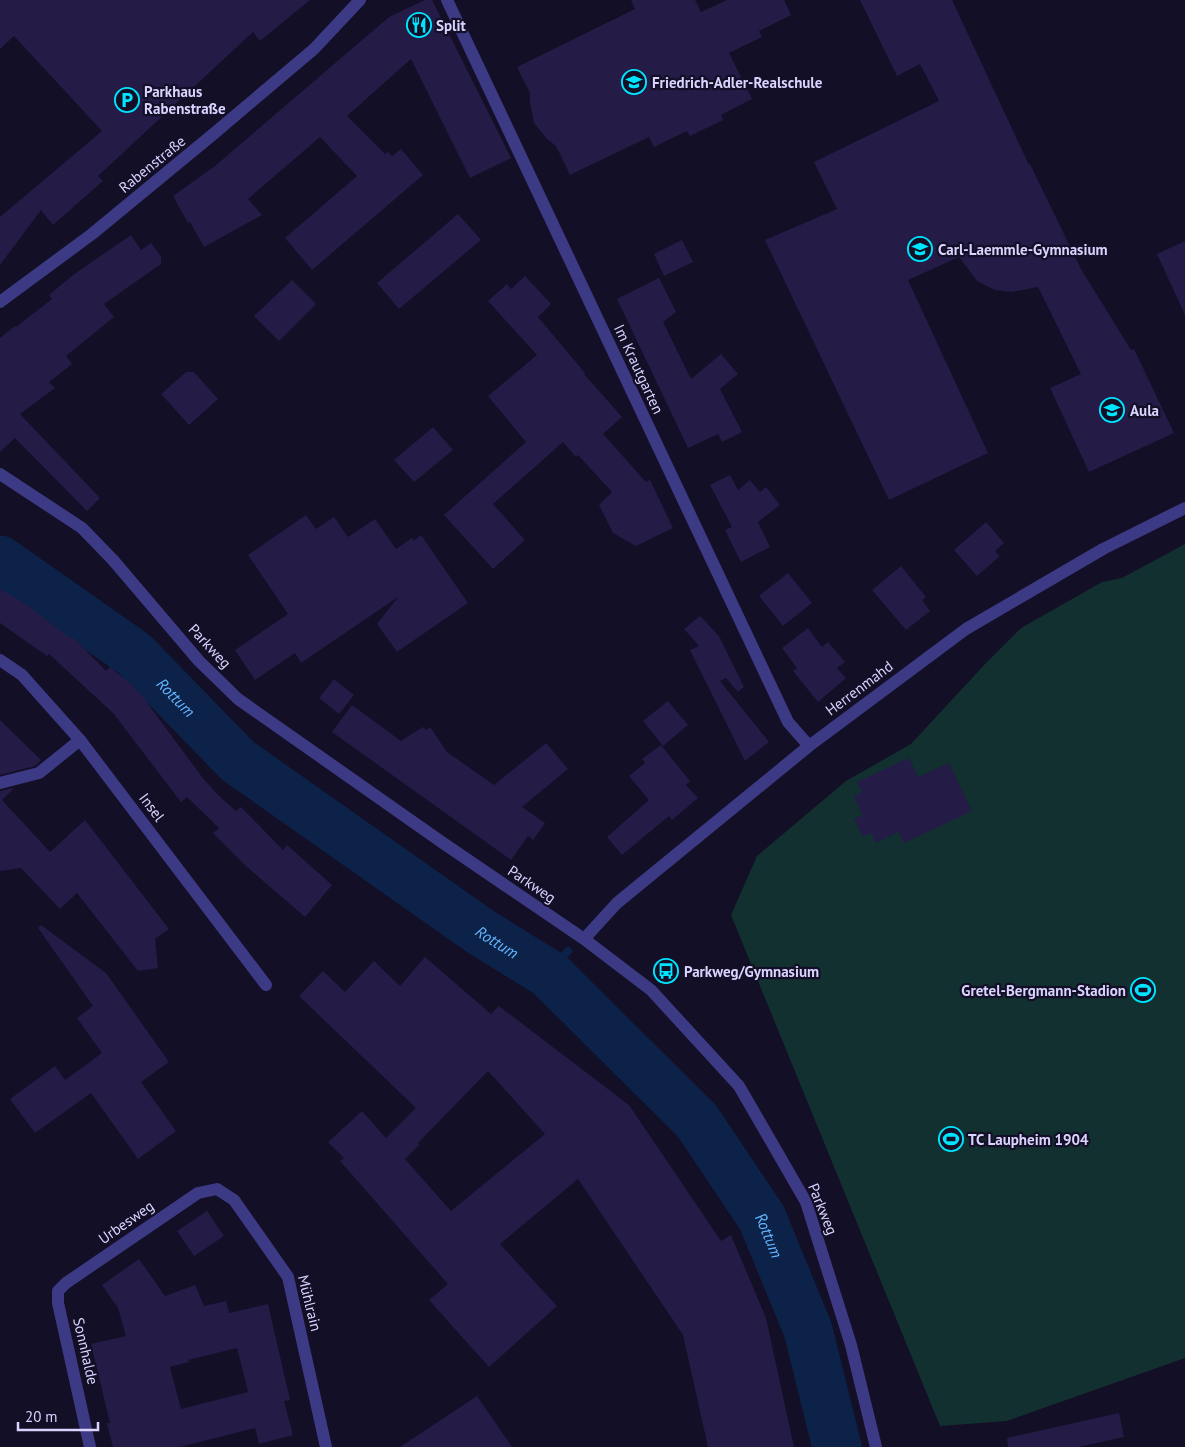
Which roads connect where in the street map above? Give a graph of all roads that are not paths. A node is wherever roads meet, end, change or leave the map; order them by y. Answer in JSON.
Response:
{"nodes":[{"id":1,"x":360,"y":0,"type":"edge"},
{"id":2,"x":447,"y":0,"type":"edge"},
{"id":3,"x":0,"y":302,"type":"edge"},
{"id":4,"x":0,"y":474,"type":"edge"},
{"id":5,"x":1185,"y":508,"type":"edge"},
{"id":6,"x":0,"y":660,"type":"edge"},
{"id":7,"x":80,"y":740,"type":"junction"},
{"id":8,"x":809,"y":746,"type":"junction"},
{"id":9,"x":0,"y":783,"type":"edge"},
{"id":10,"x":584,"y":939,"type":"junction"},
{"id":11,"x":266,"y":985,"type":"dead end"},
{"id":12,"x":217,"y":1189,"type":"joint"},
{"id":13,"x":58,"y":1291,"type":"joint"},
{"id":14,"x":90,"y":1447,"type":"edge"},
{"id":15,"x":326,"y":1447,"type":"edge"},
{"id":16,"x":876,"y":1447,"type":"edge"}],
"edges":[{"from":1,"to":3,"type":"street","name":"Rabenstraße"},
{"from":2,"to":8,"type":"street","name":"Im Krautgarten"},
{"from":4,"to":10,"type":"street","name":"Parkweg"},
{"from":5,"to":8,"type":"street","name":"Herrenmahd"},
{"from":6,"to":7,"type":"street","name":"Insel"},
{"from":7,"to":9,"type":"street"},
{"from":7,"to":11,"type":"street","name":"Insel"},
{"from":8,"to":10,"type":"street","name":"Herrenmahd"},
{"from":10,"to":16,"type":"street","name":"Parkweg"},
{"from":12,"to":13,"type":"street","name":"Urbesweg"},
{"from":12,"to":15,"type":"street","name":"Mühlrain"},
{"from":13,"to":14,"type":"street","name":"Sonnhalde"}]}
